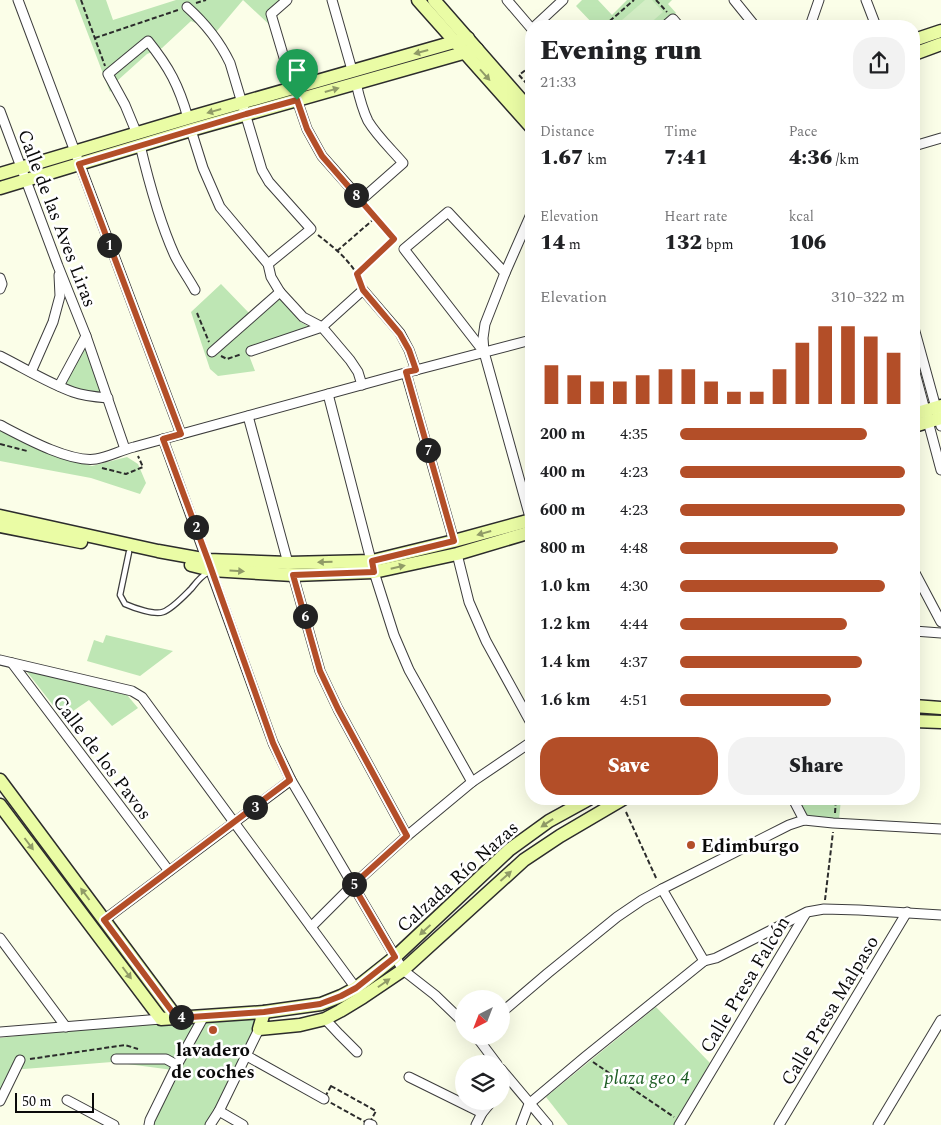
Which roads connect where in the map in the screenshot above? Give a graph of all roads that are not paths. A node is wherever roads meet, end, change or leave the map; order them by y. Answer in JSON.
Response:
{"nodes":[{"id":1,"x":18,"y":0,"type":"edge"},
{"id":2,"x":287,"y":0,"type":"edge"},
{"id":3,"x":332,"y":0,"type":"edge"},
{"id":4,"x":418,"y":0,"type":"edge"},
{"id":5,"x":434,"y":0,"type":"edge"},
{"id":6,"x":507,"y":0,"type":"edge"},
{"id":7,"x":563,"y":0,"type":"edge"},
{"id":8,"x":734,"y":0,"type":"edge"},
{"id":9,"x":819,"y":0,"type":"edge"},
{"id":10,"x":866,"y":0,"type":"edge"},
{"id":11,"x":186,"y":7,"type":"road end"},
{"id":12,"x":541,"y":20,"type":"edge"},
{"id":13,"x":750,"y":20,"type":"edge"},
{"id":14,"x":812,"y":20,"type":"edge"},
{"id":15,"x":874,"y":20,"type":"edge"},
{"id":16,"x":525,"y":21,"type":"edge"},
{"id":17,"x":941,"y":30,"type":"edge"},
{"id":18,"x":920,"y":38,"type":"edge"},
{"id":19,"x":462,"y":40,"type":"junction"},
{"id":20,"x":941,"y":44,"type":"edge"},
{"id":21,"x":471,"y":51,"type":"junction"},
{"id":22,"x":920,"y":52,"type":"edge"},
{"id":23,"x":352,"y":70,"type":"junction"},
{"id":24,"x":356,"y":84,"type":"junction"},
{"id":25,"x":295,"y":94,"type":"junction"},
{"id":26,"x":525,"y":105,"type":"edge"},
{"id":27,"x":244,"y":108,"type":"junction"},
{"id":28,"x":0,"y":111,"type":"edge"},
{"id":29,"x":525,"y":119,"type":"edge"},
{"id":30,"x":189,"y":124,"type":"junction"},
{"id":31,"x":941,"y":138,"type":"edge"},
{"id":32,"x":139,"y":139,"type":"junction"},
{"id":33,"x":920,"y":144,"type":"edge"},
{"id":34,"x":76,"y":158,"type":"junction"},
{"id":35,"x":21,"y":167,"type":"junction"},
{"id":36,"x":0,"y":174,"type":"edge"},
{"id":37,"x":26,"y":180,"type":"junction"},
{"id":38,"x":0,"y":188,"type":"edge"},
{"id":39,"x":525,"y":228,"type":"edge"},
{"id":40,"x":268,"y":264,"type":"junction"},
{"id":41,"x":58,"y":266,"type":"junction"},
{"id":42,"x":505,"y":273,"type":"junction"},
{"id":43,"x":0,"y":278,"type":"edge"},
{"id":44,"x":0,"y":289,"type":"edge"},
{"id":45,"x":195,"y":290,"type":"dead end"},
{"id":46,"x":280,"y":292,"type":"junction"},
{"id":47,"x":322,"y":327,"type":"junction"},
{"id":48,"x":86,"y":336,"type":"junction"},
{"id":49,"x":525,"y":342,"type":"edge"},
{"id":50,"x":251,"y":351,"type":"road end"},
{"id":51,"x":212,"y":352,"type":"road end"},
{"id":52,"x":484,"y":352,"type":"junction"},
{"id":53,"x":0,"y":356,"type":"edge"},
{"id":54,"x":920,"y":356,"type":"edge"},
{"id":55,"x":416,"y":370,"type":"junction"},
{"id":56,"x":31,"y":372,"type":"junction"},
{"id":57,"x":406,"y":372,"type":"junction"},
{"id":58,"x":362,"y":384,"type":"junction"},
{"id":59,"x":920,"y":384,"type":"edge"},
{"id":60,"x":59,"y":386,"type":"junction"},
{"id":61,"x":328,"y":394,"type":"junction"},
{"id":62,"x":108,"y":398,"type":"junction"},
{"id":63,"x":248,"y":416,"type":"junction"},
{"id":64,"x":933,"y":416,"type":"edge"},
{"id":65,"x":920,"y":423,"type":"edge"},
{"id":66,"x":0,"y":425,"type":"edge"},
{"id":67,"x":181,"y":434,"type":"junction"},
{"id":68,"x":163,"y":439,"type":"junction"},
{"id":69,"x":125,"y":449,"type":"junction"},
{"id":70,"x":941,"y":470,"type":"edge"},
{"id":71,"x":525,"y":499,"type":"edge"},
{"id":72,"x":0,"y":516,"type":"edge"},
{"id":73,"x":525,"y":522,"type":"edge"},
{"id":74,"x":0,"y":526,"type":"edge"},
{"id":75,"x":47,"y":531,"type":"junction"},
{"id":76,"x":525,"y":533,"type":"edge"},
{"id":77,"x":456,"y":548,"type":"junction"},
{"id":78,"x":129,"y":552,"type":"junction"},
{"id":79,"x":157,"y":554,"type":"junction"},
{"id":80,"x":288,"y":563,"type":"junction"},
{"id":81,"x":210,"y":565,"type":"junction"},
{"id":82,"x":373,"y":566,"type":"junction"},
{"id":83,"x":293,"y":575,"type":"junction"},
{"id":84,"x":920,"y":582,"type":"edge"},
{"id":85,"x":941,"y":622,"type":"edge"},
{"id":86,"x":920,"y":631,"type":"edge"},
{"id":87,"x":941,"y":633,"type":"edge"},
{"id":88,"x":0,"y":660,"type":"edge"},
{"id":89,"x":12,"y":663,"type":"junction"},
{"id":90,"x":920,"y":706,"type":"edge"},
{"id":91,"x":941,"y":708,"type":"edge"},
{"id":92,"x":525,"y":713,"type":"edge"},
{"id":93,"x":920,"y":721,"type":"edge"},
{"id":94,"x":941,"y":722,"type":"edge"},
{"id":95,"x":525,"y":746,"type":"edge"},
{"id":96,"x":0,"y":780,"type":"edge"},
{"id":97,"x":290,"y":780,"type":"junction"},
{"id":98,"x":472,"y":782,"type":"junction"},
{"id":99,"x":0,"y":805,"type":"edge"},
{"id":100,"x":578,"y":805,"type":"edge"},
{"id":101,"x":613,"y":805,"type":"edge"},
{"id":102,"x":796,"y":805,"type":"edge"},
{"id":103,"x":804,"y":820,"type":"junction"},
{"id":104,"x":235,"y":823,"type":"junction"},
{"id":105,"x":941,"y":829,"type":"edge"},
{"id":106,"x":407,"y":836,"type":"junction"},
{"id":107,"x":169,"y":871,"type":"junction"},
{"id":108,"x":353,"y":885,"type":"junction"},
{"id":109,"x":662,"y":889,"type":"junction"},
{"id":110,"x":807,"y":912,"type":"junction"},
{"id":111,"x":907,"y":912,"type":"junction"},
{"id":112,"x":941,"y":915,"type":"edge"},
{"id":113,"x":104,"y":920,"type":"junction"},
{"id":114,"x":311,"y":927,"type":"junction"},
{"id":115,"x":0,"y":938,"type":"edge"},
{"id":116,"x":395,"y":957,"type":"junction"},
{"id":117,"x":704,"y":961,"type":"junction"},
{"id":118,"x":403,"y":970,"type":"junction"},
{"id":119,"x":360,"y":992,"type":"junction"},
{"id":120,"x":510,"y":1005,"type":"edge"},
{"id":121,"x":264,"y":1012,"type":"junction"},
{"id":122,"x":455,"y":1014,"type":"edge"},
{"id":123,"x":204,"y":1016,"type":"junction"},
{"id":124,"x":177,"y":1018,"type":"junction"},
{"id":125,"x":161,"y":1019,"type":"junction"},
{"id":126,"x":325,"y":1019,"type":"junction"},
{"id":127,"x":941,"y":1020,"type":"edge"},
{"id":128,"x":66,"y":1027,"type":"junction"},
{"id":129,"x":259,"y":1029,"type":"junction"},
{"id":130,"x":0,"y":1032,"type":"edge"},
{"id":131,"x":357,"y":1052,"type":"dead end"},
{"id":132,"x":247,"y":1056,"type":"junction"},
{"id":133,"x":116,"y":1059,"type":"dead end"},
{"id":134,"x":20,"y":1060,"type":"road end"},
{"id":135,"x":177,"y":1064,"type":"junction"},
{"id":136,"x":408,"y":1077,"type":"dead end"},
{"id":137,"x":510,"y":1080,"type":"edge"},
{"id":138,"x":67,"y":1100,"type":"dead end"},
{"id":139,"x":324,"y":1100,"type":"road end"},
{"id":140,"x":0,"y":1101,"type":"edge"},
{"id":141,"x":529,"y":1104,"type":"junction"},
{"id":142,"x":484,"y":1110,"type":"edge"},
{"id":143,"x":219,"y":1112,"type":"junction"},
{"id":144,"x":482,"y":1113,"type":"junction"},
{"id":145,"x":680,"y":1123,"type":"edge"},
{"id":146,"x":114,"y":1125,"type":"edge"},
{"id":147,"x":149,"y":1125,"type":"edge"},
{"id":148,"x":210,"y":1125,"type":"edge"},
{"id":149,"x":243,"y":1125,"type":"edge"},
{"id":150,"x":476,"y":1125,"type":"edge"},
{"id":151,"x":521,"y":1125,"type":"edge"},
{"id":152,"x":548,"y":1125,"type":"edge"},
{"id":153,"x":779,"y":1125,"type":"edge"},
{"id":154,"x":878,"y":1125,"type":"edge"}],
"edges":[{"from":1,"to":34,"type":"street"},
{"from":2,"to":25,"type":"street"},
{"from":3,"to":23,"type":"street"},
{"from":4,"to":19,"type":"street"},
{"from":5,"to":19,"type":"street"},
{"from":6,"to":16,"type":"street"},
{"from":7,"to":12,"type":"street"},
{"from":8,"to":13,"type":"street"},
{"from":9,"to":14,"type":"street"},
{"from":10,"to":15,"type":"street"},
{"from":11,"to":27,"type":"street"},
{"from":17,"to":18,"type":"street"},
{"from":19,"to":21,"type":"street"},
{"from":19,"to":23,"type":"street","one_way":true},
{"from":20,"to":22,"type":"street"},
{"from":21,"to":24,"type":"street"},
{"from":21,"to":26,"type":"street"},
{"from":21,"to":29,"type":"street","one_way":true},
{"from":23,"to":25,"type":"street"},
{"from":25,"to":24,"type":"street","one_way":true},
{"from":24,"to":25,"type":"street"},
{"from":25,"to":27,"type":"street"},
{"from":27,"to":30,"type":"street"},
{"from":27,"to":40,"type":"street"},
{"from":28,"to":35,"type":"street","name":"Calle de las Aves Liras"},
{"from":30,"to":32,"type":"street"},
{"from":30,"to":32,"type":"street"},
{"from":30,"to":40,"type":"street"},
{"from":31,"to":33,"type":"street"},
{"from":32,"to":34,"type":"street"},
{"from":32,"to":45,"type":"street"},
{"from":34,"to":35,"type":"street"},
{"from":34,"to":37,"type":"street"},
{"from":34,"to":67,"type":"street"},
{"from":35,"to":36,"type":"street"},
{"from":35,"to":37,"type":"street","name":"Calle de las Aves Liras"},
{"from":37,"to":38,"type":"street"},
{"from":37,"to":41,"type":"street","name":"Calle de las Aves Liras"},
{"from":39,"to":42,"type":"street"},
{"from":40,"to":46,"type":"street"},
{"from":41,"to":48,"type":"street","name":"Calle de las Aves Liras"},
{"from":41,"to":56,"type":"street"},
{"from":42,"to":52,"type":"street"},
{"from":42,"to":52,"type":"street"},
{"from":43,"to":44,"type":"street"},
{"from":46,"to":47,"type":"street"},
{"from":46,"to":51,"type":"street"},
{"from":47,"to":50,"type":"street"},
{"from":47,"to":55,"type":"street"},
{"from":47,"to":58,"type":"street"},
{"from":48,"to":60,"type":"street","name":"Calle de las Aves Liras"},
{"from":48,"to":62,"type":"street","name":"Calle de las Aves Liras"},
{"from":49,"to":52,"type":"street"},
{"from":52,"to":55,"type":"street"},
{"from":52,"to":71,"type":"street"},
{"from":53,"to":56,"type":"street"},
{"from":54,"to":64,"type":"street"},
{"from":55,"to":57,"type":"street"},
{"from":56,"to":60,"type":"street"},
{"from":57,"to":58,"type":"street"},
{"from":57,"to":77,"type":"street"},
{"from":58,"to":61,"type":"street"},
{"from":59,"to":64,"type":"street"},
{"from":60,"to":62,"type":"street"},
{"from":61,"to":63,"type":"street"},
{"from":61,"to":82,"type":"street"},
{"from":62,"to":69,"type":"street","name":"Calle de las Aves Liras"},
{"from":63,"to":67,"type":"street"},
{"from":63,"to":80,"type":"street"},
{"from":64,"to":65,"type":"street"},
{"from":64,"to":70,"type":"street"},
{"from":66,"to":69,"type":"street"},
{"from":67,"to":68,"type":"street"},
{"from":68,"to":69,"type":"street"},
{"from":68,"to":81,"type":"street"},
{"from":72,"to":75,"type":"street"},
{"from":73,"to":77,"type":"street","one_way":true},
{"from":74,"to":75,"type":"street"},
{"from":75,"to":78,"type":"street"},
{"from":75,"to":79,"type":"street"},
{"from":76,"to":77,"type":"street"},
{"from":77,"to":82,"type":"street"},
{"from":77,"to":92,"type":"street"},
{"from":78,"to":79,"type":"street"},
{"from":78,"to":81,"type":"lane"},
{"from":79,"to":81,"type":"street"},
{"from":80,"to":81,"type":"street"},
{"from":82,"to":80,"type":"street","one_way":true},
{"from":81,"to":83,"type":"street","one_way":true},
{"from":81,"to":97,"type":"street"},
{"from":82,"to":83,"type":"street"},
{"from":82,"to":98,"type":"street"},
{"from":83,"to":106,"type":"street"},
{"from":84,"to":85,"type":"street"},
{"from":86,"to":87,"type":"street"},
{"from":88,"to":89,"type":"street"},
{"from":89,"to":104,"type":"street"},
{"from":89,"to":107,"type":"street","name":"Calle de los Pavos"},
{"from":90,"to":91,"type":"street"},
{"from":93,"to":94,"type":"street"},
{"from":95,"to":98,"type":"street"},
{"from":113,"to":96,"type":"street","one_way":true},
{"from":97,"to":104,"type":"street"},
{"from":97,"to":108,"type":"street"},
{"from":98,"to":106,"type":"street"},
{"from":99,"to":125,"type":"street","one_way":true},
{"from":100,"to":116,"type":"street","name":"Calzada Río Nazas","one_way":true},
{"from":118,"to":101,"type":"street","name":"Calzada Río Nazas","one_way":true},
{"from":102,"to":103,"type":"street"},
{"from":103,"to":105,"type":"street"},
{"from":103,"to":109,"type":"street"},
{"from":104,"to":107,"type":"street"},
{"from":104,"to":114,"type":"street"},
{"from":106,"to":108,"type":"street"},
{"from":107,"to":113,"type":"street"},
{"from":108,"to":114,"type":"street"},
{"from":108,"to":116,"type":"street"},
{"from":109,"to":117,"type":"street"},
{"from":109,"to":120,"type":"street"},
{"from":110,"to":111,"type":"street"},
{"from":110,"to":117,"type":"street"},
{"from":110,"to":145,"type":"street","name":"Calle Presa Falcón"},
{"from":111,"to":112,"type":"street"},
{"from":111,"to":153,"type":"street","name":"Calle Presa Malpaso"},
{"from":113,"to":124,"type":"street"},
{"from":114,"to":119,"type":"street"},
{"from":115,"to":128,"type":"street"},
{"from":116,"to":118,"type":"street"},
{"from":116,"to":119,"type":"street","name":"Calzada Río Nazas"},
{"from":117,"to":141,"type":"street"},
{"from":119,"to":118,"type":"street","name":"Calzada Río Nazas","one_way":true},
{"from":118,"to":122,"type":"street"},
{"from":119,"to":121,"type":"street","name":"Calzada Río Nazas"},
{"from":119,"to":126,"type":"street","name":"Calzada Río Nazas"},
{"from":121,"to":123,"type":"street","name":"Calzada Río Nazas"},
{"from":121,"to":129,"type":"street"},
{"from":123,"to":124,"type":"street","name":"Calzada Río Nazas"},
{"from":123,"to":135,"type":"street"},
{"from":124,"to":125,"type":"street","name":"Calzada Río Nazas"},
{"from":125,"to":128,"type":"street","name":"Calzada Río Nazas"},
{"from":126,"to":129,"type":"street","name":"Calzada Río Nazas"},
{"from":126,"to":131,"type":"street"},
{"from":127,"to":154,"type":"street"},
{"from":128,"to":130,"type":"street","name":"Calzada Río Nazas"},
{"from":129,"to":132,"type":"street"},
{"from":132,"to":139,"type":"street"},
{"from":132,"to":143,"type":"street"},
{"from":133,"to":135,"type":"street"},
{"from":134,"to":140,"type":"street"},
{"from":135,"to":147,"type":"street"},
{"from":136,"to":144,"type":"street"},
{"from":137,"to":141,"type":"street"},
{"from":138,"to":146,"type":"street"},
{"from":141,"to":151,"type":"street"},
{"from":141,"to":152,"type":"street"},
{"from":142,"to":144,"type":"street"},
{"from":143,"to":148,"type":"street"},
{"from":143,"to":149,"type":"street"},
{"from":144,"to":150,"type":"street"}]}
